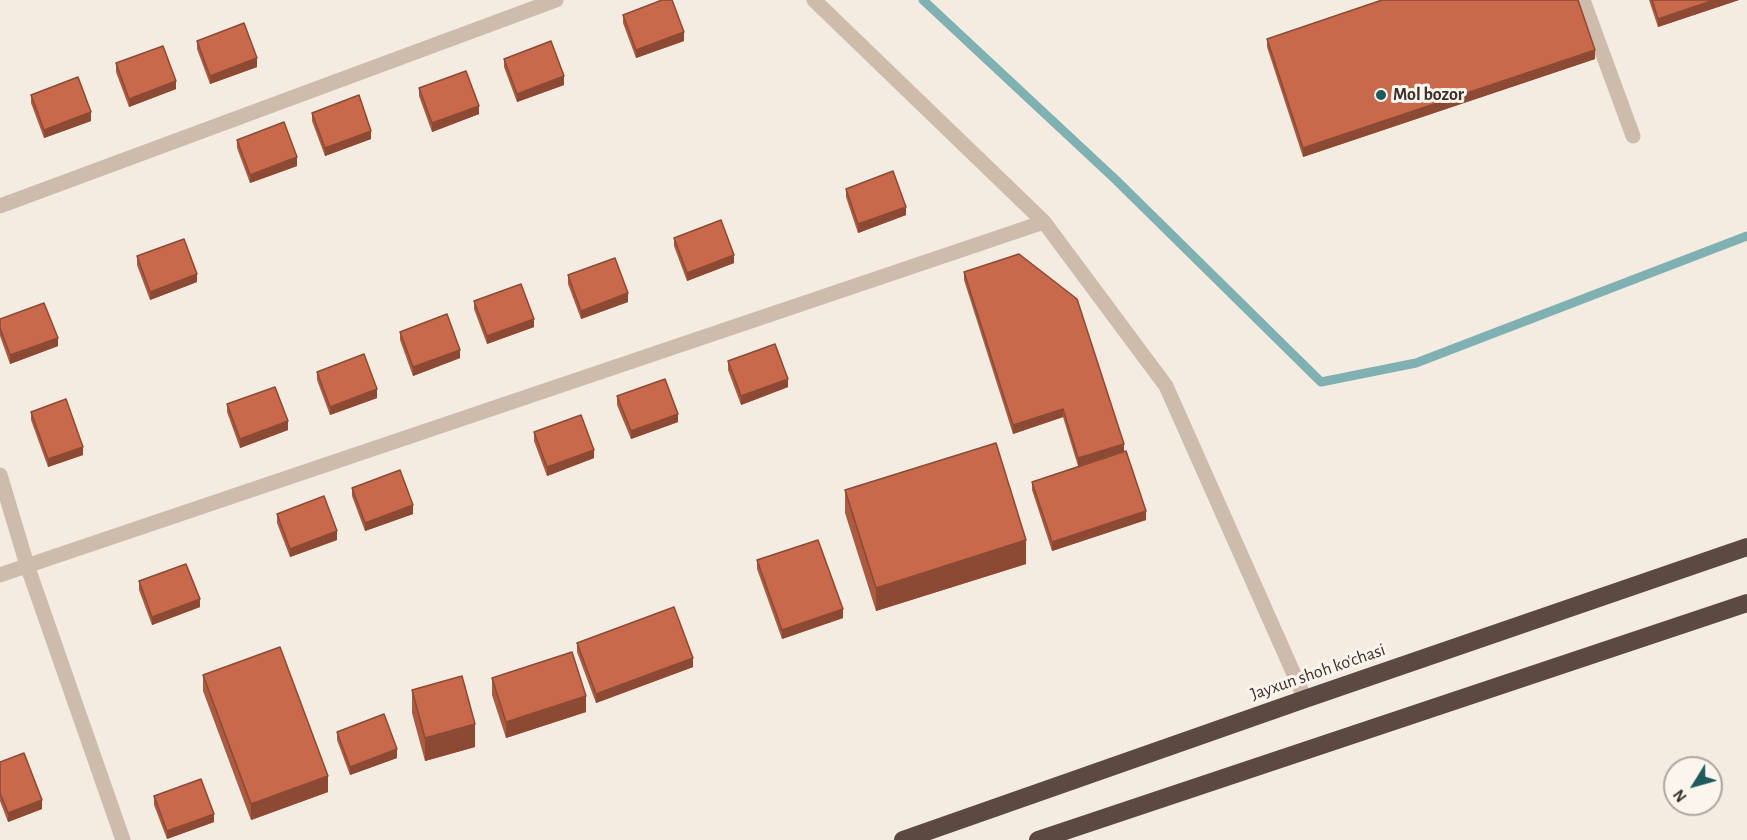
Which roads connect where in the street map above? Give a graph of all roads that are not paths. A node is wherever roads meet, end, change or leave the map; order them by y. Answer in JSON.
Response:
{"nodes":[{"id":1,"x":556,"y":0,"type":"edge"},
{"id":2,"x":814,"y":0,"type":"edge"},
{"id":3,"x":1583,"y":0,"type":"edge"},
{"id":4,"x":1634,"y":136,"type":"dead end"},
{"id":5,"x":0,"y":206,"type":"edge"},
{"id":6,"x":1044,"y":222,"type":"junction"},
{"id":7,"x":0,"y":475,"type":"edge"},
{"id":8,"x":1747,"y":547,"type":"edge"},
{"id":9,"x":27,"y":565,"type":"junction"},
{"id":10,"x":0,"y":574,"type":"edge"},
{"id":11,"x":1747,"y":603,"type":"edge"},
{"id":12,"x":1305,"y":699,"type":"junction"},
{"id":13,"x":123,"y":840,"type":"edge"},
{"id":14,"x":903,"y":840,"type":"edge"},
{"id":15,"x":1038,"y":840,"type":"edge"}],
"edges":[{"from":1,"to":5,"type":"street"},
{"from":2,"to":6,"type":"street"},
{"from":3,"to":4,"type":"street"},
{"from":6,"to":9,"type":"street"},
{"from":6,"to":12,"type":"street"},
{"from":7,"to":9,"type":"street"},
{"from":8,"to":12,"type":"highway","name":"Jayxun shoh ko'chasi"},
{"from":9,"to":10,"type":"street"},
{"from":9,"to":13,"type":"street"},
{"from":11,"to":15,"type":"highway"},
{"from":12,"to":14,"type":"highway","name":"Jayxun shoh ko'chasi"}]}
